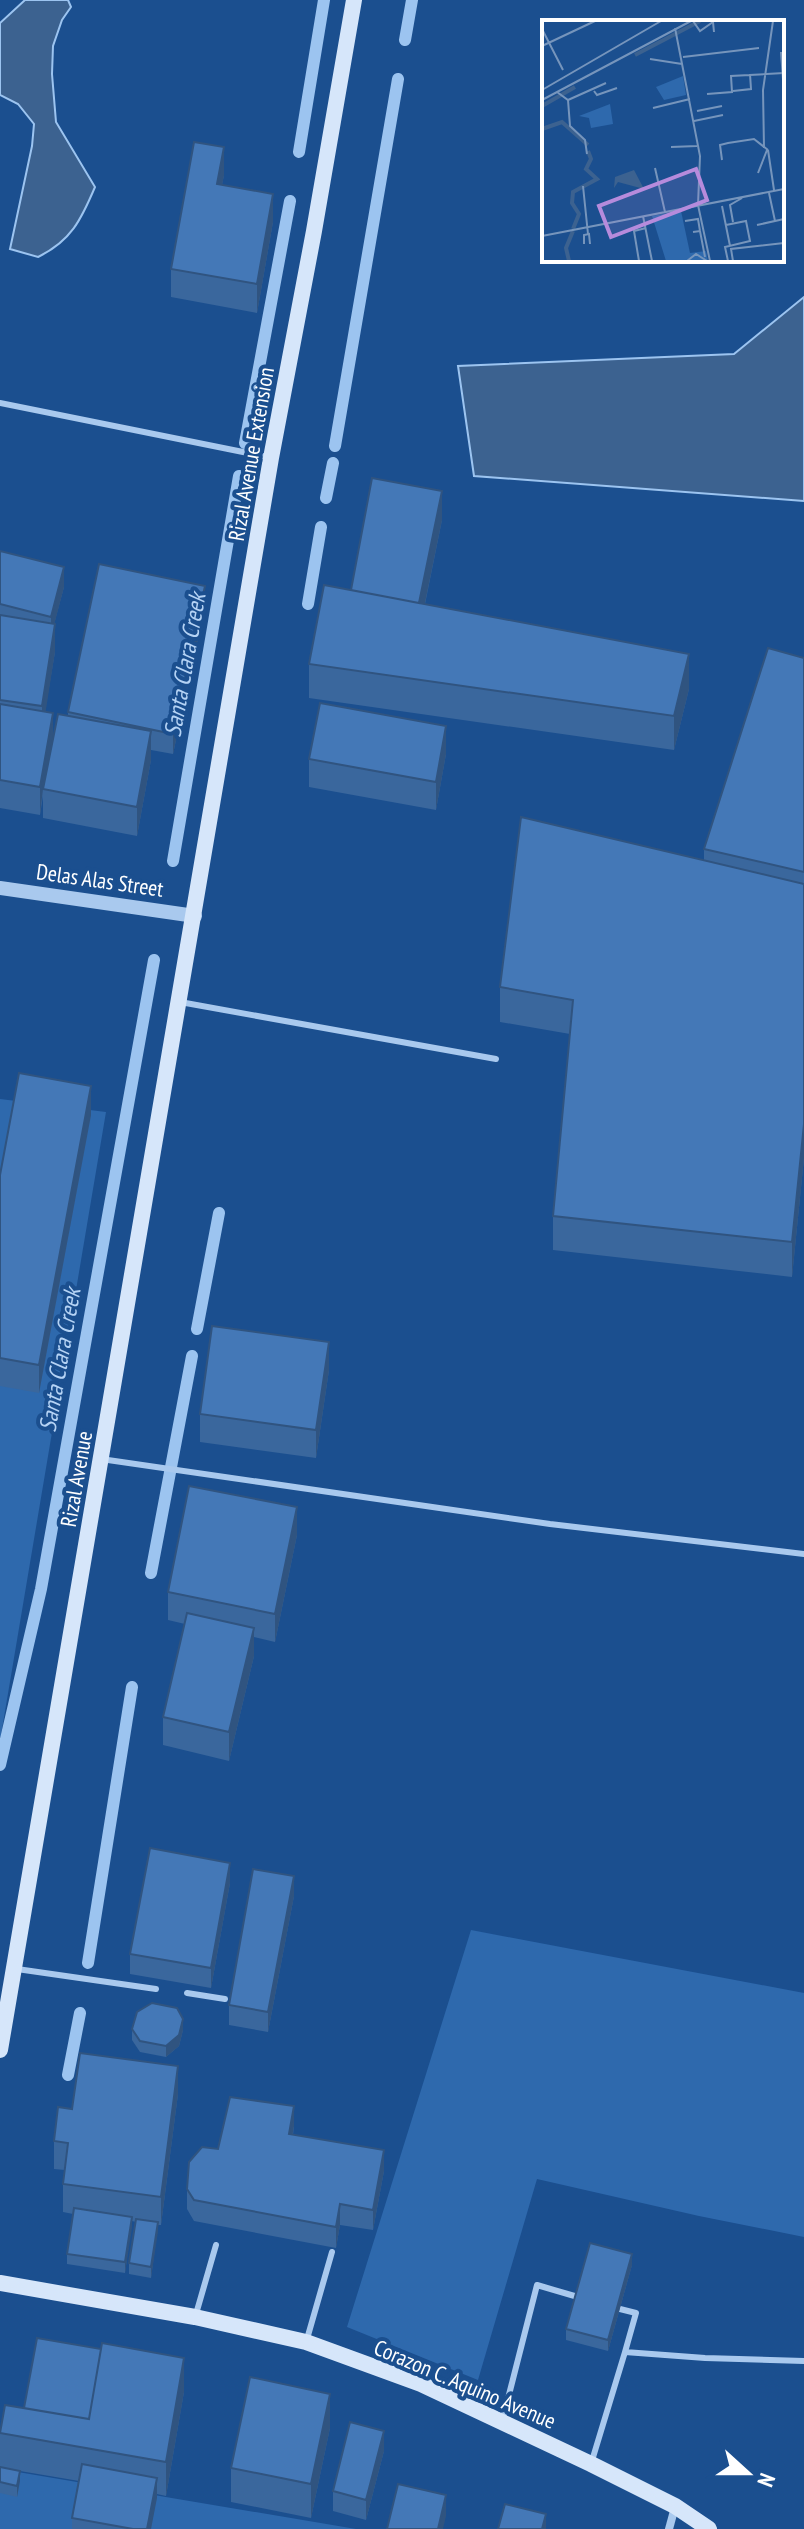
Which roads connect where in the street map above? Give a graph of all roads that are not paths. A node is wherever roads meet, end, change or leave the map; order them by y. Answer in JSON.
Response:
{"nodes":[{"id":1,"x":354,"y":0,"type":"edge"},
{"id":2,"x":0,"y":403,"type":"edge"},
{"id":3,"x":271,"y":458,"type":"junction"},
{"id":4,"x":0,"y":888,"type":"edge"},
{"id":5,"x":195,"y":916,"type":"junction"},
{"id":6,"x":180,"y":1002,"type":"junction"},
{"id":7,"x":496,"y":1059,"type":"dead end"},
{"id":8,"x":101,"y":1459,"type":"junction"},
{"id":9,"x":804,"y":1554,"type":"edge"},
{"id":10,"x":14,"y":1968,"type":"junction"},
{"id":11,"x":156,"y":1989,"type":"dead end"},
{"id":12,"x":187,"y":1993,"type":"dead end"},
{"id":13,"x":225,"y":1999,"type":"dead end"},
{"id":14,"x":0,"y":2050,"type":"edge"},
{"id":15,"x":216,"y":2245,"type":"dead end"},
{"id":16,"x":332,"y":2252,"type":"dead end"},
{"id":17,"x":0,"y":2283,"type":"edge"},
{"id":18,"x":578,"y":2297,"type":"edge"},
{"id":19,"x":620,"y":2309,"type":"edge"},
{"id":20,"x":195,"y":2317,"type":"junction"},
{"id":21,"x":306,"y":2342,"type":"junction"},
{"id":22,"x":625,"y":2352,"type":"junction"},
{"id":23,"x":804,"y":2361,"type":"edge"},
{"id":24,"x":502,"y":2422,"type":"junction"},
{"id":25,"x":591,"y":2464,"type":"junction"},
{"id":26,"x":675,"y":2506,"type":"junction"},
{"id":27,"x":669,"y":2529,"type":"edge"},
{"id":28,"x":709,"y":2529,"type":"edge"}],
"edges":[{"from":1,"to":3,"type":"main road","name":"Rizal Avenue Extension"},
{"from":2,"to":3,"type":"lane"},
{"from":3,"to":5,"type":"main road","name":"Rizal Avenue Extension"},
{"from":4,"to":5,"type":"street","name":"Delas Alas Street"},
{"from":5,"to":6,"type":"main road","name":"Rizal Avenue"},
{"from":6,"to":7,"type":"lane"},
{"from":6,"to":8,"type":"main road","name":"Rizal Avenue"},
{"from":8,"to":9,"type":"lane"},
{"from":8,"to":10,"type":"main road","name":"Rizal Avenue"},
{"from":10,"to":11,"type":"lane"},
{"from":10,"to":14,"type":"main road","name":"Rizal Avenue"},
{"from":12,"to":13,"type":"lane"},
{"from":15,"to":20,"type":"lane"},
{"from":16,"to":21,"type":"lane"},
{"from":17,"to":20,"type":"main road","name":"Corazon C. Aquino Avenue"},
{"from":18,"to":24,"type":"lane"},
{"from":19,"to":22,"type":"lane"},
{"from":20,"to":21,"type":"main road","name":"Corazon C. Aquino Avenue"},
{"from":21,"to":24,"type":"main road","name":"Corazon C. Aquino Avenue"},
{"from":22,"to":23,"type":"lane"},
{"from":22,"to":25,"type":"lane"},
{"from":24,"to":25,"type":"main road","name":"Corazon C. Aquino Avenue"},
{"from":25,"to":26,"type":"main road","name":"Corazon C. Aquino Avenue"},
{"from":26,"to":27,"type":"street"},
{"from":26,"to":28,"type":"main road","name":"Corazon C. Aquino Avenue"}]}
